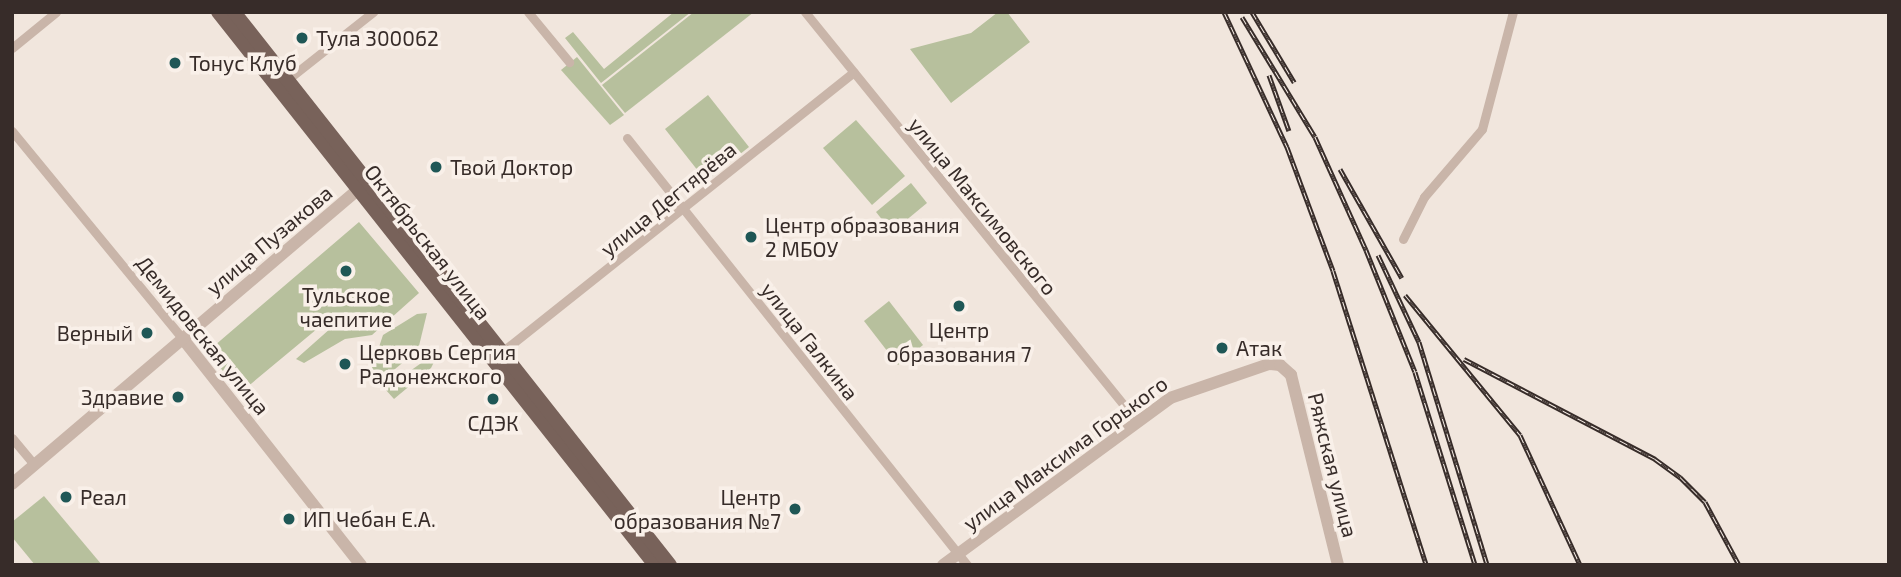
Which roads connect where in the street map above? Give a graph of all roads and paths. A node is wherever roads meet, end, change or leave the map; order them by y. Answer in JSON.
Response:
{"nodes":[{"id":1,"x":56,"y":12,"type":"edge"},
{"id":2,"x":219,"y":12,"type":"edge"},
{"id":3,"x":234,"y":12,"type":"edge"},
{"id":4,"x":373,"y":12,"type":"edge"},
{"id":5,"x":528,"y":12,"type":"edge"},
{"id":6,"x":805,"y":12,"type":"edge"},
{"id":7,"x":1513,"y":12,"type":"edge"},
{"id":8,"x":12,"y":48,"type":"edge"},
{"id":9,"x":569,"y":62,"type":"dead end"},
{"id":10,"x":854,"y":72,"type":"junction"},
{"id":11,"x":287,"y":80,"type":"junction"},
{"id":12,"x":12,"y":131,"type":"edge"},
{"id":13,"x":627,"y":138,"type":"dead end"},
{"id":14,"x":364,"y":186,"type":"junction"},
{"id":15,"x":377,"y":202,"type":"junction"},
{"id":16,"x":686,"y":208,"type":"junction"},
{"id":17,"x":1403,"y":239,"type":"dead end"},
{"id":18,"x":183,"y":339,"type":"junction"},
{"id":19,"x":503,"y":351,"type":"junction"},
{"id":20,"x":1291,"y":375,"type":"joint"},
{"id":21,"x":1136,"y":420,"type":"junction"},
{"id":22,"x":12,"y":438,"type":"edge"},
{"id":23,"x":35,"y":465,"type":"junction"},
{"id":24,"x":12,"y":484,"type":"edge"},
{"id":25,"x":958,"y":553,"type":"junction"},
{"id":26,"x":361,"y":565,"type":"edge"},
{"id":27,"x":655,"y":565,"type":"edge"},
{"id":28,"x":670,"y":565,"type":"edge"},
{"id":29,"x":943,"y":565,"type":"edge"},
{"id":30,"x":967,"y":565,"type":"edge"},
{"id":31,"x":1338,"y":565,"type":"edge"}],
"edges":[{"from":1,"to":8,"type":"street"},
{"from":2,"to":14,"type":"main road","name":"Октябрьская улица"},
{"from":3,"to":11,"type":"main road","name":"Октябрьская улица"},
{"from":4,"to":11,"type":"street"},
{"from":5,"to":9,"type":"street"},
{"from":6,"to":10,"type":"street","name":"улица Максимовского"},
{"from":7,"to":17,"type":"street"},
{"from":10,"to":16,"type":"street","name":"улица Дегтярёва"},
{"from":10,"to":21,"type":"street","name":"улица Максимовского"},
{"from":11,"to":14,"type":"main road","name":"Октябрьская улица"},
{"from":12,"to":18,"type":"street","name":"Демидовская улица"},
{"from":13,"to":16,"type":"street","name":"улица Галкина"},
{"from":14,"to":15,"type":"main road","name":"Октябрьская улица"},
{"from":14,"to":18,"type":"street","name":"улица Пузакова"},
{"from":15,"to":19,"type":"main road","name":"Октябрьская улица"},
{"from":15,"to":27,"type":"main road","name":"Октябрьская улица"},
{"from":16,"to":19,"type":"street","name":"улица Дегтярёва"},
{"from":16,"to":25,"type":"street","name":"улица Галкина"},
{"from":18,"to":23,"type":"street","name":"улица Пузакова"},
{"from":18,"to":26,"type":"street","name":"Демидовская улица"},
{"from":19,"to":28,"type":"main road","name":"Октябрьская улица"},
{"from":20,"to":21,"type":"street","name":"улица Максима Горького"},
{"from":20,"to":31,"type":"street","name":"Ряжская улица"},
{"from":21,"to":25,"type":"street","name":"улица Максима Горького"},
{"from":22,"to":23,"type":"street"},
{"from":23,"to":24,"type":"street","name":"улица Пузакова"},
{"from":25,"to":29,"type":"street","name":"улица Максима Горького"},
{"from":25,"to":30,"type":"street","name":"улица Галкина"}]}
